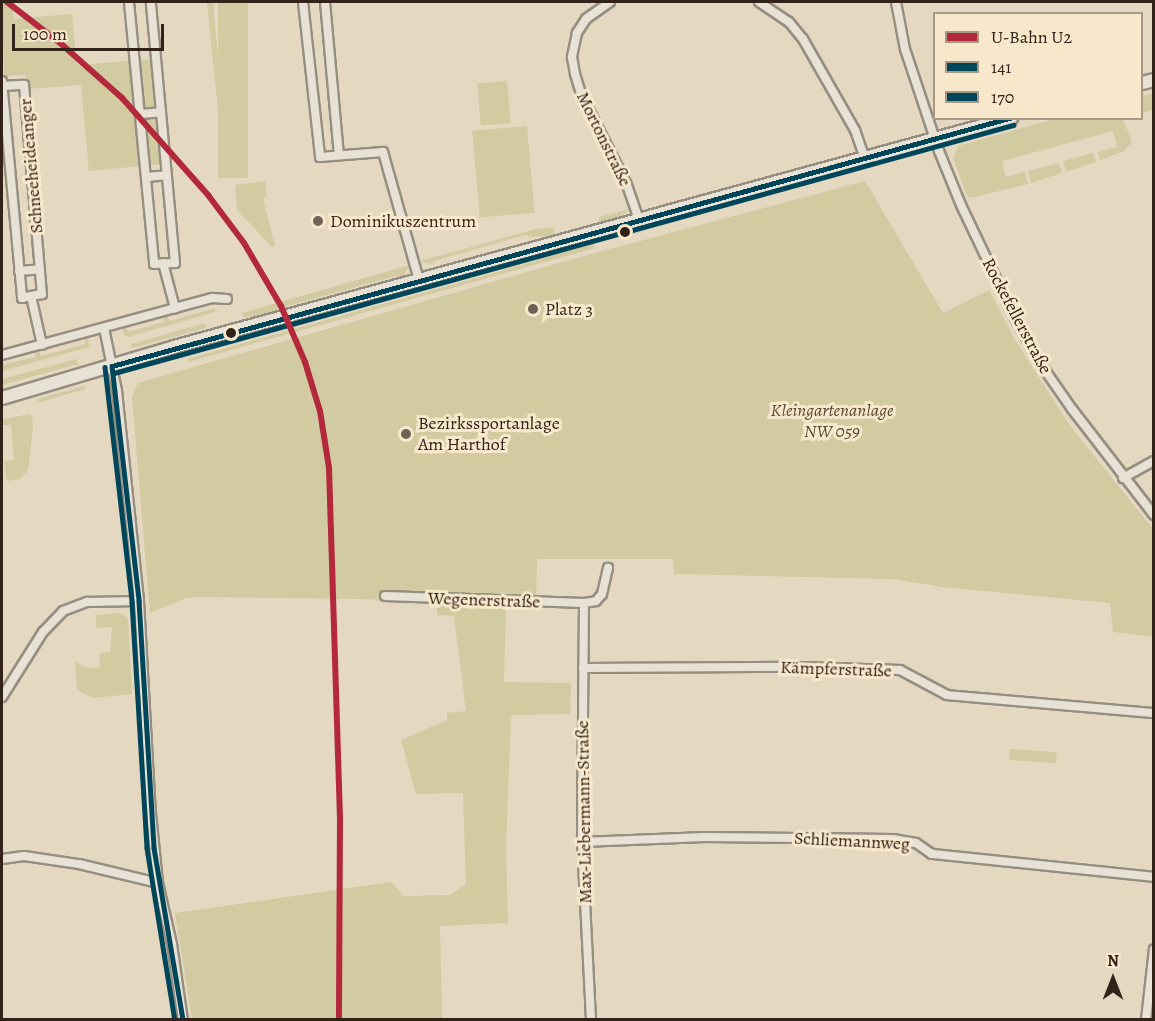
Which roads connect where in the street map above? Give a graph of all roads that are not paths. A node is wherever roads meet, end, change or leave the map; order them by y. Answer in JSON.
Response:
{"nodes":[{"id":1,"x":129,"y":2,"type":"edge"},
{"id":2,"x":151,"y":2,"type":"edge"},
{"id":3,"x":303,"y":2,"type":"edge"},
{"id":4,"x":325,"y":2,"type":"edge"},
{"id":5,"x":610,"y":2,"type":"edge"},
{"id":6,"x":759,"y":2,"type":"edge"},
{"id":7,"x":896,"y":2,"type":"edge"},
{"id":8,"x":2,"y":81,"type":"edge"},
{"id":9,"x":2,"y":86,"type":"edge"},
{"id":10,"x":161,"y":112,"type":"junction"},
{"id":11,"x":140,"y":114,"type":"junction"},
{"id":12,"x":1004,"y":120,"type":"edge"},
{"id":13,"x":936,"y":140,"type":"junction"},
{"id":14,"x":339,"y":155,"type":"junction"},
{"id":15,"x":865,"y":159,"type":"junction"},
{"id":16,"x":167,"y":175,"type":"junction"},
{"id":17,"x":146,"y":177,"type":"junction"},
{"id":18,"x":639,"y":220,"type":"junction"},
{"id":19,"x":163,"y":263,"type":"junction"},
{"id":20,"x":40,"y":269,"type":"junction"},
{"id":21,"x":19,"y":271,"type":"junction"},
{"id":22,"x":419,"y":280,"type":"junction"},
{"id":23,"x":31,"y":296,"type":"junction"},
{"id":24,"x":227,"y":299,"type":"dead end"},
{"id":25,"x":175,"y":308,"type":"junction"},
{"id":26,"x":104,"y":328,"type":"junction"},
{"id":27,"x":42,"y":345,"type":"junction"},
{"id":28,"x":2,"y":356,"type":"edge"},
{"id":29,"x":112,"y":366,"type":"junction"},
{"id":30,"x":2,"y":398,"type":"edge"},
{"id":31,"x":1154,"y":461,"type":"edge"},
{"id":32,"x":1123,"y":478,"type":"junction"},
{"id":33,"x":1154,"y":515,"type":"edge"},
{"id":34,"x":608,"y":568,"type":"dead end"},
{"id":35,"x":385,"y":596,"type":"dead end"},
{"id":36,"x":139,"y":601,"type":"junction"},
{"id":37,"x":584,"y":603,"type":"junction"},
{"id":38,"x":584,"y":668,"type":"junction"},
{"id":39,"x":2,"y":697,"type":"edge"},
{"id":40,"x":1154,"y":713,"type":"edge"},
{"id":41,"x":582,"y":842,"type":"junction"},
{"id":42,"x":2,"y":859,"type":"edge"},
{"id":43,"x":1154,"y":877,"type":"edge"},
{"id":44,"x":158,"y":883,"type":"junction"},
{"id":45,"x":1154,"y":948,"type":"edge"},
{"id":46,"x":183,"y":1020,"type":"edge"},
{"id":47,"x":591,"y":1020,"type":"edge"},
{"id":48,"x":1146,"y":1020,"type":"edge"}],
"edges":[{"from":1,"to":11,"type":"street"},
{"from":2,"to":10,"type":"street"},
{"from":3,"to":14,"type":"street"},
{"from":4,"to":14,"type":"street"},
{"from":5,"to":18,"type":"street","name":"Mortonstraße"},
{"from":6,"to":15,"type":"street"},
{"from":7,"to":13,"type":"street","name":"Rockefellerstraße"},
{"from":8,"to":9,"type":"street","name":"Schneeheideanger"},
{"from":9,"to":20,"type":"street","name":"Schneeheideanger"},
{"from":9,"to":21,"type":"street","name":"Schneeheideanger"},
{"from":10,"to":11,"type":"street"},
{"from":10,"to":16,"type":"street"},
{"from":11,"to":17,"type":"street"},
{"from":12,"to":13,"type":"main road"},
{"from":13,"to":15,"type":"main road"},
{"from":13,"to":32,"type":"street","name":"Rockefellerstraße"},
{"from":14,"to":22,"type":"street"},
{"from":15,"to":18,"type":"main road"},
{"from":16,"to":17,"type":"street"},
{"from":16,"to":19,"type":"street"},
{"from":17,"to":19,"type":"street"},
{"from":18,"to":22,"type":"main road"},
{"from":19,"to":25,"type":"street"},
{"from":20,"to":21,"type":"street"},
{"from":20,"to":23,"type":"street","name":"Schneeheideanger"},
{"from":21,"to":23,"type":"street","name":"Schneeheideanger"},
{"from":22,"to":29,"type":"main road"},
{"from":23,"to":27,"type":"street","name":"Schneeheideanger"},
{"from":24,"to":25,"type":"street"},
{"from":25,"to":26,"type":"street"},
{"from":26,"to":27,"type":"street"},
{"from":26,"to":29,"type":"street"},
{"from":27,"to":28,"type":"street"},
{"from":29,"to":30,"type":"main road"},
{"from":29,"to":36,"type":"street"},
{"from":31,"to":32,"type":"street"},
{"from":32,"to":33,"type":"street","name":"Rockefellerstraße"},
{"from":34,"to":37,"type":"street"},
{"from":35,"to":37,"type":"street","name":"Wegenerstraße"},
{"from":36,"to":39,"type":"street"},
{"from":36,"to":44,"type":"street"},
{"from":37,"to":38,"type":"street","name":"Max-Liebermann-Straße"},
{"from":38,"to":40,"type":"street","name":"Kämpferstraße"},
{"from":38,"to":41,"type":"street","name":"Max-Liebermann-Straße"},
{"from":41,"to":43,"type":"street","name":"Schliemannweg"},
{"from":41,"to":47,"type":"street","name":"Max-Liebermann-Straße"},
{"from":42,"to":44,"type":"street"},
{"from":44,"to":46,"type":"street"},
{"from":45,"to":48,"type":"street"}]}
